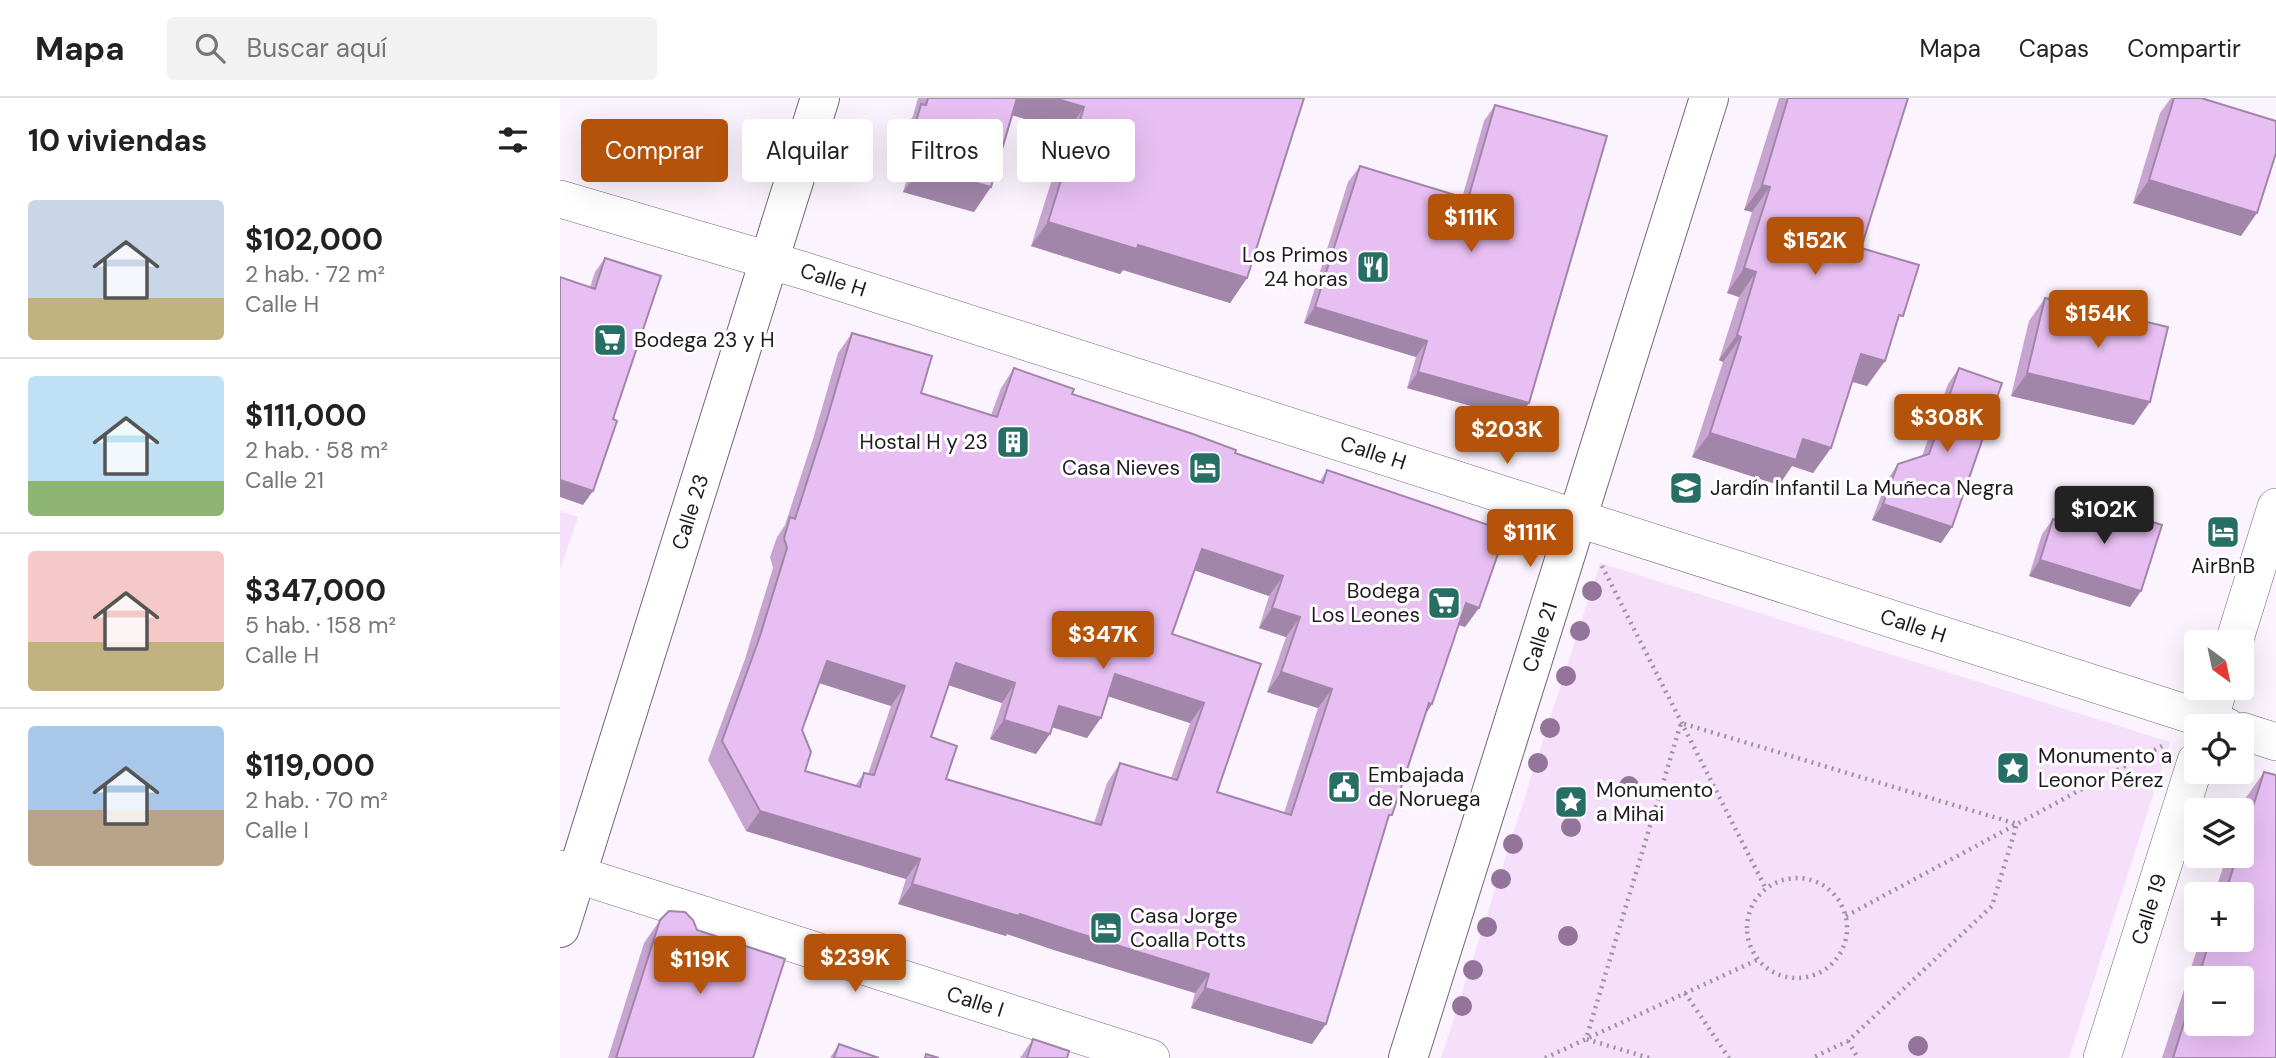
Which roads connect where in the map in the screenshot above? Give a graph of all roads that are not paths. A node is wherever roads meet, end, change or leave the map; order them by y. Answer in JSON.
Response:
{"nodes":[{"id":1,"x":820,"y":98,"type":"edge"},
{"id":2,"x":1709,"y":98,"type":"edge"},
{"id":3,"x":560,"y":199,"type":"edge"},
{"id":4,"x":770,"y":260,"type":"junction"},
{"id":5,"x":2276,"y":507,"type":"edge"},
{"id":6,"x":1577,"y":519,"type":"junction"},
{"id":7,"x":2238,"y":630,"type":"edge"},
{"id":8,"x":2208,"y":714,"type":"edge"},
{"id":9,"x":2254,"y":732,"type":"edge"},
{"id":10,"x":2276,"y":742,"type":"edge"},
{"id":11,"x":2183,"y":752,"type":"edge"},
{"id":12,"x":568,"y":872,"type":"edge"},
{"id":13,"x":560,"y":928,"type":"edge"},
{"id":14,"x":1151,"y":1058,"type":"edge"},
{"id":15,"x":1408,"y":1058,"type":"edge"},
{"id":16,"x":2102,"y":1058,"type":"edge"}],
"edges":[{"from":1,"to":4,"type":"street","name":"Calle 23"},
{"from":2,"to":6,"type":"street","name":"Calle 21"},
{"from":3,"to":4,"type":"street","name":"Calle H"},
{"from":4,"to":6,"type":"street","name":"Calle H"},
{"from":4,"to":12,"type":"street","name":"Calle 23"},
{"from":5,"to":7,"type":"street"},
{"from":6,"to":8,"type":"street","name":"Calle H"},
{"from":6,"to":15,"type":"street","name":"Calle 21"},
{"from":9,"to":10,"type":"street","name":"Calle H"},
{"from":11,"to":16,"type":"street","name":"Calle 19"},
{"from":12,"to":13,"type":"street","name":"Calle 23"},
{"from":12,"to":14,"type":"street","name":"Calle I"}]}
